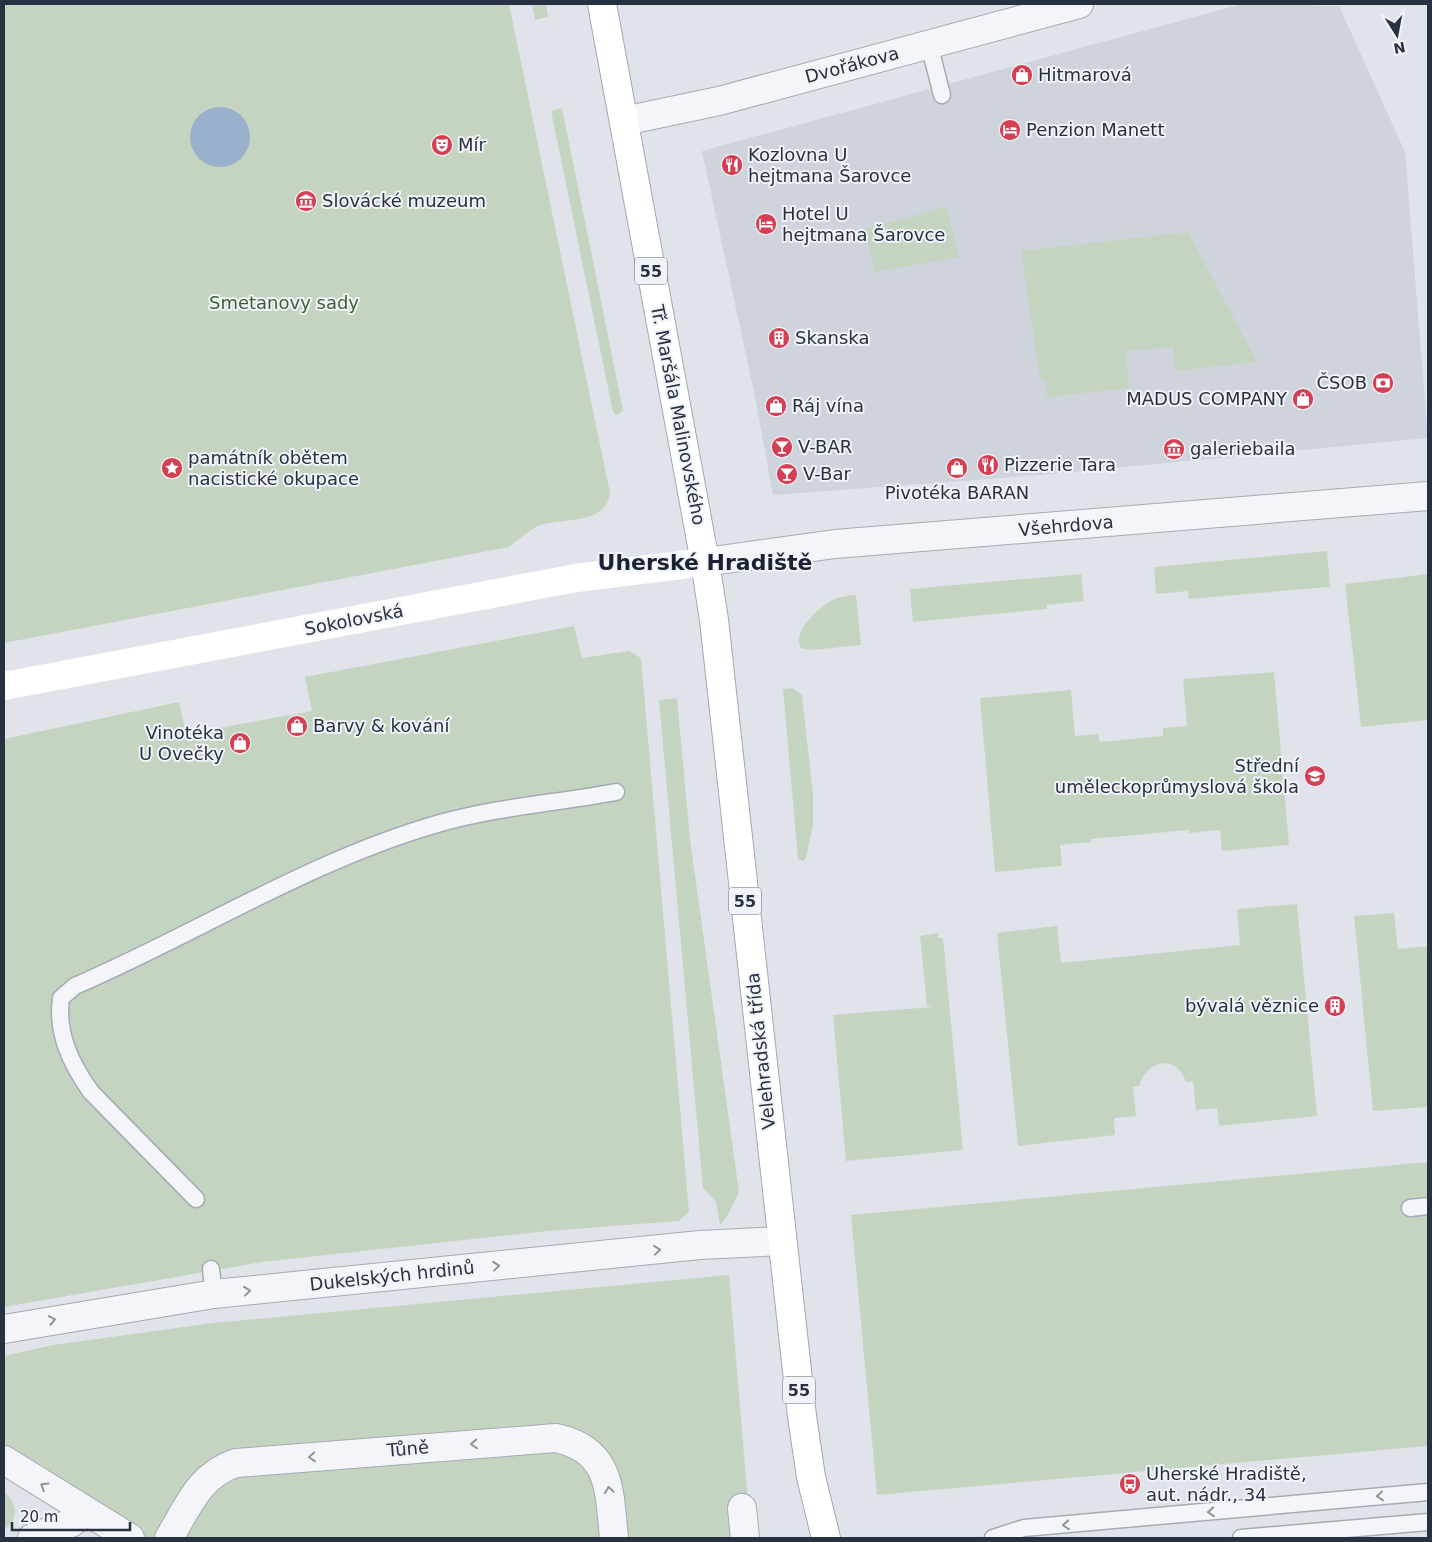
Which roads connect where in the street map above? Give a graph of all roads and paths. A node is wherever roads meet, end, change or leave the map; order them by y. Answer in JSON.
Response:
{"nodes":[{"id":1,"x":602,"y":4,"type":"edge"},
{"id":2,"x":1079,"y":4,"type":"edge"},
{"id":3,"x":929,"y":44,"type":"junction"},
{"id":4,"x":942,"y":95,"type":"dead end"},
{"id":5,"x":624,"y":121,"type":"junction"},
{"id":6,"x":1428,"y":496,"type":"edge"},
{"id":7,"x":705,"y":562,"type":"junction"},
{"id":8,"x":4,"y":686,"type":"edge"},
{"id":9,"x":616,"y":792,"type":"dead end"},
{"id":10,"x":196,"y":1199,"type":"dead end"},
{"id":11,"x":1428,"y":1206,"type":"edge"},
{"id":12,"x":1410,"y":1208,"type":"dead end"},
{"id":13,"x":782,"y":1241,"type":"junction"},
{"id":14,"x":4,"y":1329,"type":"edge"},
{"id":15,"x":4,"y":1460,"type":"edge"},
{"id":16,"x":1428,"y":1492,"type":"edge"},
{"id":17,"x":742,"y":1508,"type":"dead end"},
{"id":18,"x":85,"y":1512,"type":"junction"},
{"id":19,"x":1428,"y":1522,"type":"edge"},
{"id":20,"x":32,"y":1538,"type":"edge"},
{"id":21,"x":130,"y":1538,"type":"edge"},
{"id":22,"x":169,"y":1538,"type":"edge"},
{"id":23,"x":614,"y":1538,"type":"edge"},
{"id":24,"x":745,"y":1538,"type":"edge"},
{"id":25,"x":826,"y":1538,"type":"edge"},
{"id":26,"x":994,"y":1538,"type":"edge"},
{"id":27,"x":1241,"y":1538,"type":"edge"}],
"edges":[{"from":1,"to":5,"type":"main road","name":"Tř. Maršála Malinovského","number":"55"},
{"from":2,"to":3,"type":"street","name":"Dvořákova"},
{"from":3,"to":4,"type":"lane"},
{"from":3,"to":5,"type":"street","name":"Dvořákova"},
{"from":5,"to":7,"type":"main road","name":"Tř. Maršála Malinovského","number":"55"},
{"from":6,"to":7,"type":"street","name":"Všehrdova"},
{"from":7,"to":8,"type":"main road","name":"Sokolovská"},
{"from":7,"to":13,"type":"main road","name":"Velehradská třída","number":"55"},
{"from":9,"to":10,"type":"lane"},
{"from":11,"to":12,"type":"lane"},
{"from":14,"to":13,"type":"street","name":"Dukelských hrdinů","one_way":true},
{"from":13,"to":25,"type":"main road","name":"Velehradská třída","number":"55"},
{"from":18,"to":15,"type":"street","one_way":true},
{"from":16,"to":26,"type":"lane","one_way":true},
{"from":17,"to":24,"type":"street"},
{"from":18,"to":20,"type":"street"},
{"from":18,"to":21,"type":"street"},
{"from":19,"to":27,"type":"lane"},
{"from":23,"to":22,"type":"street","name":"Tůně","one_way":true}]}
